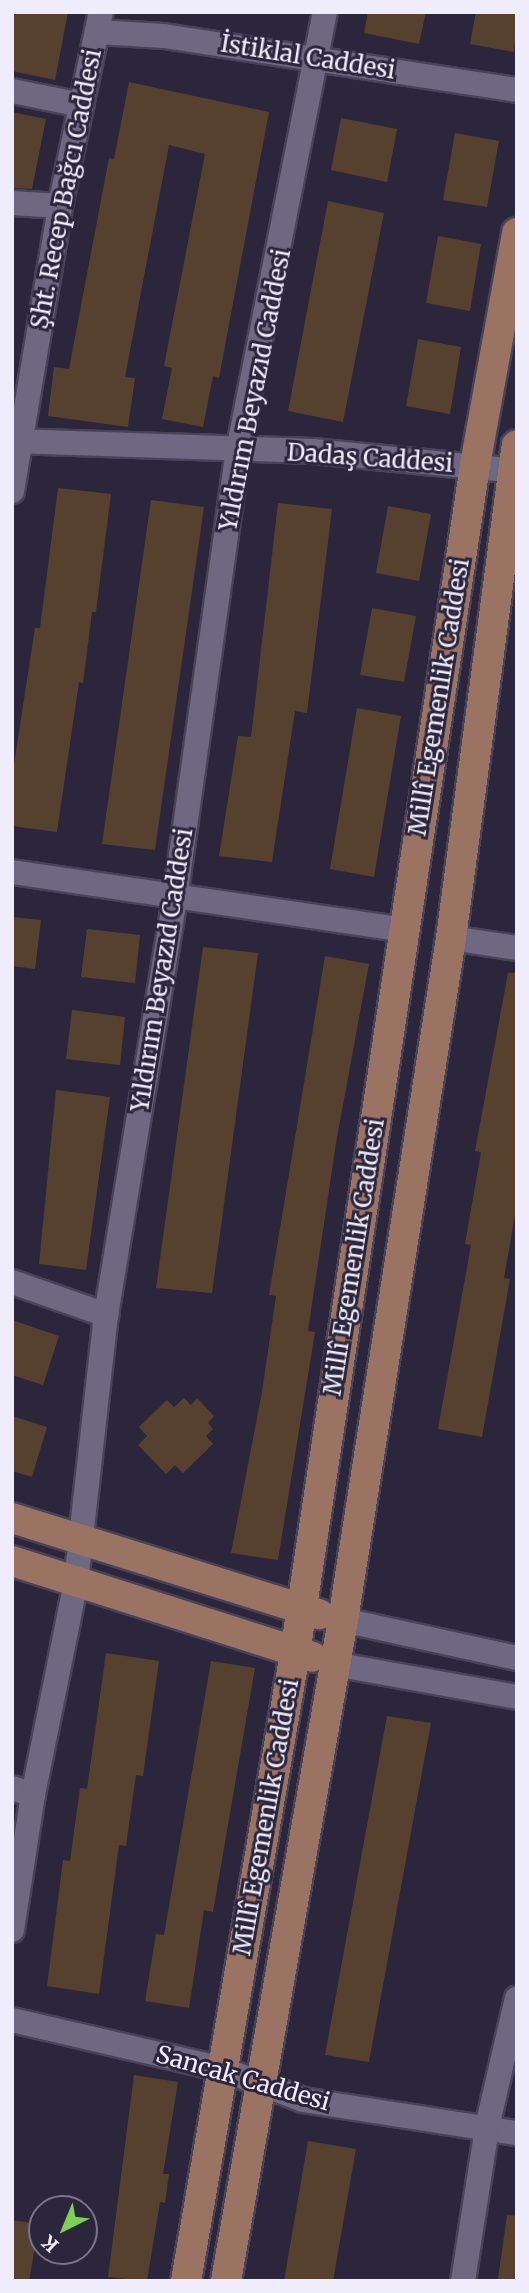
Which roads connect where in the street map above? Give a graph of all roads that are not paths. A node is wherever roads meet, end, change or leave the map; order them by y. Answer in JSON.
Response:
{"nodes":[{"id":1,"x":325,"y":12,"type":"edge"},
{"id":2,"x":99,"y":22,"type":"edge"},
{"id":3,"x":316,"y":58,"type":"junction"},
{"id":4,"x":517,"y":90,"type":"edge"},
{"id":5,"x":12,"y":92,"type":"edge"},
{"id":6,"x":82,"y":105,"type":"junction"},
{"id":7,"x":12,"y":203,"type":"edge"},
{"id":8,"x":60,"y":206,"type":"junction"},
{"id":9,"x":517,"y":233,"type":"edge"},
{"id":10,"x":15,"y":442,"type":"edge"},
{"id":11,"x":238,"y":451,"type":"junction"},
{"id":12,"x":515,"y":463,"type":"edge"},
{"id":13,"x":475,"y":465,"type":"junction"},
{"id":14,"x":12,"y":491,"type":"edge"},
{"id":15,"x":12,"y":872,"type":"edge"},
{"id":16,"x":176,"y":898,"type":"junction"},
{"id":17,"x":403,"y":930,"type":"junction"},
{"id":18,"x":451,"y":938,"type":"junction"},
{"id":19,"x":517,"y":948,"type":"edge"},
{"id":20,"x":12,"y":1282,"type":"edge"},
{"id":21,"x":106,"y":1315,"type":"junction"},
{"id":22,"x":12,"y":1518,"type":"edge"},
{"id":23,"x":81,"y":1539,"type":"junction"},
{"id":24,"x":12,"y":1561,"type":"edge"},
{"id":25,"x":76,"y":1582,"type":"junction"},
{"id":26,"x":300,"y":1609,"type":"junction"},
{"id":27,"x":343,"y":1620,"type":"junction"},
{"id":28,"x":295,"y":1653,"type":"junction"},
{"id":29,"x":517,"y":1658,"type":"edge"},
{"id":30,"x":334,"y":1664,"type":"junction"},
{"id":31,"x":517,"y":1697,"type":"edge"},
{"id":32,"x":22,"y":1792,"type":"edge"},
{"id":33,"x":12,"y":1930,"type":"edge"},
{"id":34,"x":517,"y":1998,"type":"edge"},
{"id":35,"x":12,"y":2020,"type":"edge"},
{"id":36,"x":222,"y":2069,"type":"junction"},
{"id":37,"x":259,"y":2083,"type":"junction"},
{"id":38,"x":486,"y":2127,"type":"junction"},
{"id":39,"x":517,"y":2133,"type":"edge"},
{"id":40,"x":186,"y":2281,"type":"edge"},
{"id":41,"x":226,"y":2281,"type":"edge"},
{"id":42,"x":463,"y":2281,"type":"edge"}],
"edges":[{"from":1,"to":3,"type":"street","name":"Yıldırım Beyazıd Caddesi"},
{"from":2,"to":3,"type":"street","name":"İstiklal Caddesi"},
{"from":2,"to":6,"type":"street","name":"Şht. Recep Bağcı Caddesi"},
{"from":3,"to":4,"type":"street","name":"İstiklal Caddesi"},
{"from":3,"to":11,"type":"street","name":"Yıldırım Beyazıd Caddesi"},
{"from":5,"to":6,"type":"street"},
{"from":6,"to":8,"type":"street","name":"Şht. Recep Bağcı Caddesi"},
{"from":7,"to":8,"type":"street"},
{"from":8,"to":10,"type":"street","name":"Şht. Recep Bağcı Caddesi"},
{"from":9,"to":13,"type":"main road","name":"Millî Egemenlik Caddesi"},
{"from":10,"to":11,"type":"street","name":"Dadaş Caddesi"},
{"from":10,"to":14,"type":"street","name":"Şht. Recep Bağcı Caddesi"},
{"from":11,"to":13,"type":"street","name":"Dadaş Caddesi"},
{"from":11,"to":16,"type":"street","name":"Yıldırım Beyazıd Caddesi"},
{"from":12,"to":13,"type":"street","name":"Dadaş Caddesi"},
{"from":12,"to":18,"type":"main road","name":"Millî Egemenlik Caddesi"},
{"from":13,"to":17,"type":"main road","name":"Millî Egemenlik Caddesi"},
{"from":15,"to":16,"type":"street"},
{"from":16,"to":17,"type":"street"},
{"from":16,"to":21,"type":"street","name":"Yıldırım Beyazıd Caddesi"},
{"from":17,"to":26,"type":"main road","name":"Millî Egemenlik Caddesi"},
{"from":18,"to":19,"type":"street"},
{"from":18,"to":27,"type":"main road","name":"Millî Egemenlik Caddesi"},
{"from":20,"to":21,"type":"street"},
{"from":21,"to":23,"type":"street","name":"Yıldırım Beyazıd Caddesi"},
{"from":22,"to":23,"type":"main road"},
{"from":23,"to":25,"type":"street","name":"Yıldırım Beyazıd Caddesi"},
{"from":23,"to":26,"type":"main road"},
{"from":24,"to":25,"type":"main road"},
{"from":25,"to":28,"type":"main road"},
{"from":25,"to":32,"type":"street","name":"Yıldırım Beyazıd Caddesi"},
{"from":26,"to":27,"type":"main road"},
{"from":26,"to":28,"type":"main road","name":"Millî Egemenlik Caddesi"},
{"from":27,"to":29,"type":"street"},
{"from":27,"to":30,"type":"main road","name":"Millî Egemenlik Caddesi"},
{"from":28,"to":30,"type":"main road"},
{"from":28,"to":36,"type":"main road","name":"Millî Egemenlik Caddesi"},
{"from":30,"to":31,"type":"street"},
{"from":30,"to":37,"type":"main road","name":"Millî Egemenlik Caddesi"},
{"from":32,"to":33,"type":"street","name":"Yıldırım Beyazıd Caddesi"},
{"from":34,"to":38,"type":"street"},
{"from":35,"to":36,"type":"street","name":"Sancak Caddesi"},
{"from":36,"to":37,"type":"street","name":"Sancak Caddesi"},
{"from":36,"to":40,"type":"main road","name":"Millî Egemenlik Caddesi"},
{"from":37,"to":38,"type":"street","name":"Sancak Caddesi"},
{"from":37,"to":41,"type":"main road","name":"Millî Egemenlik Caddesi"},
{"from":38,"to":39,"type":"street","name":"Sancak Caddesi"},
{"from":38,"to":42,"type":"street"}]}
